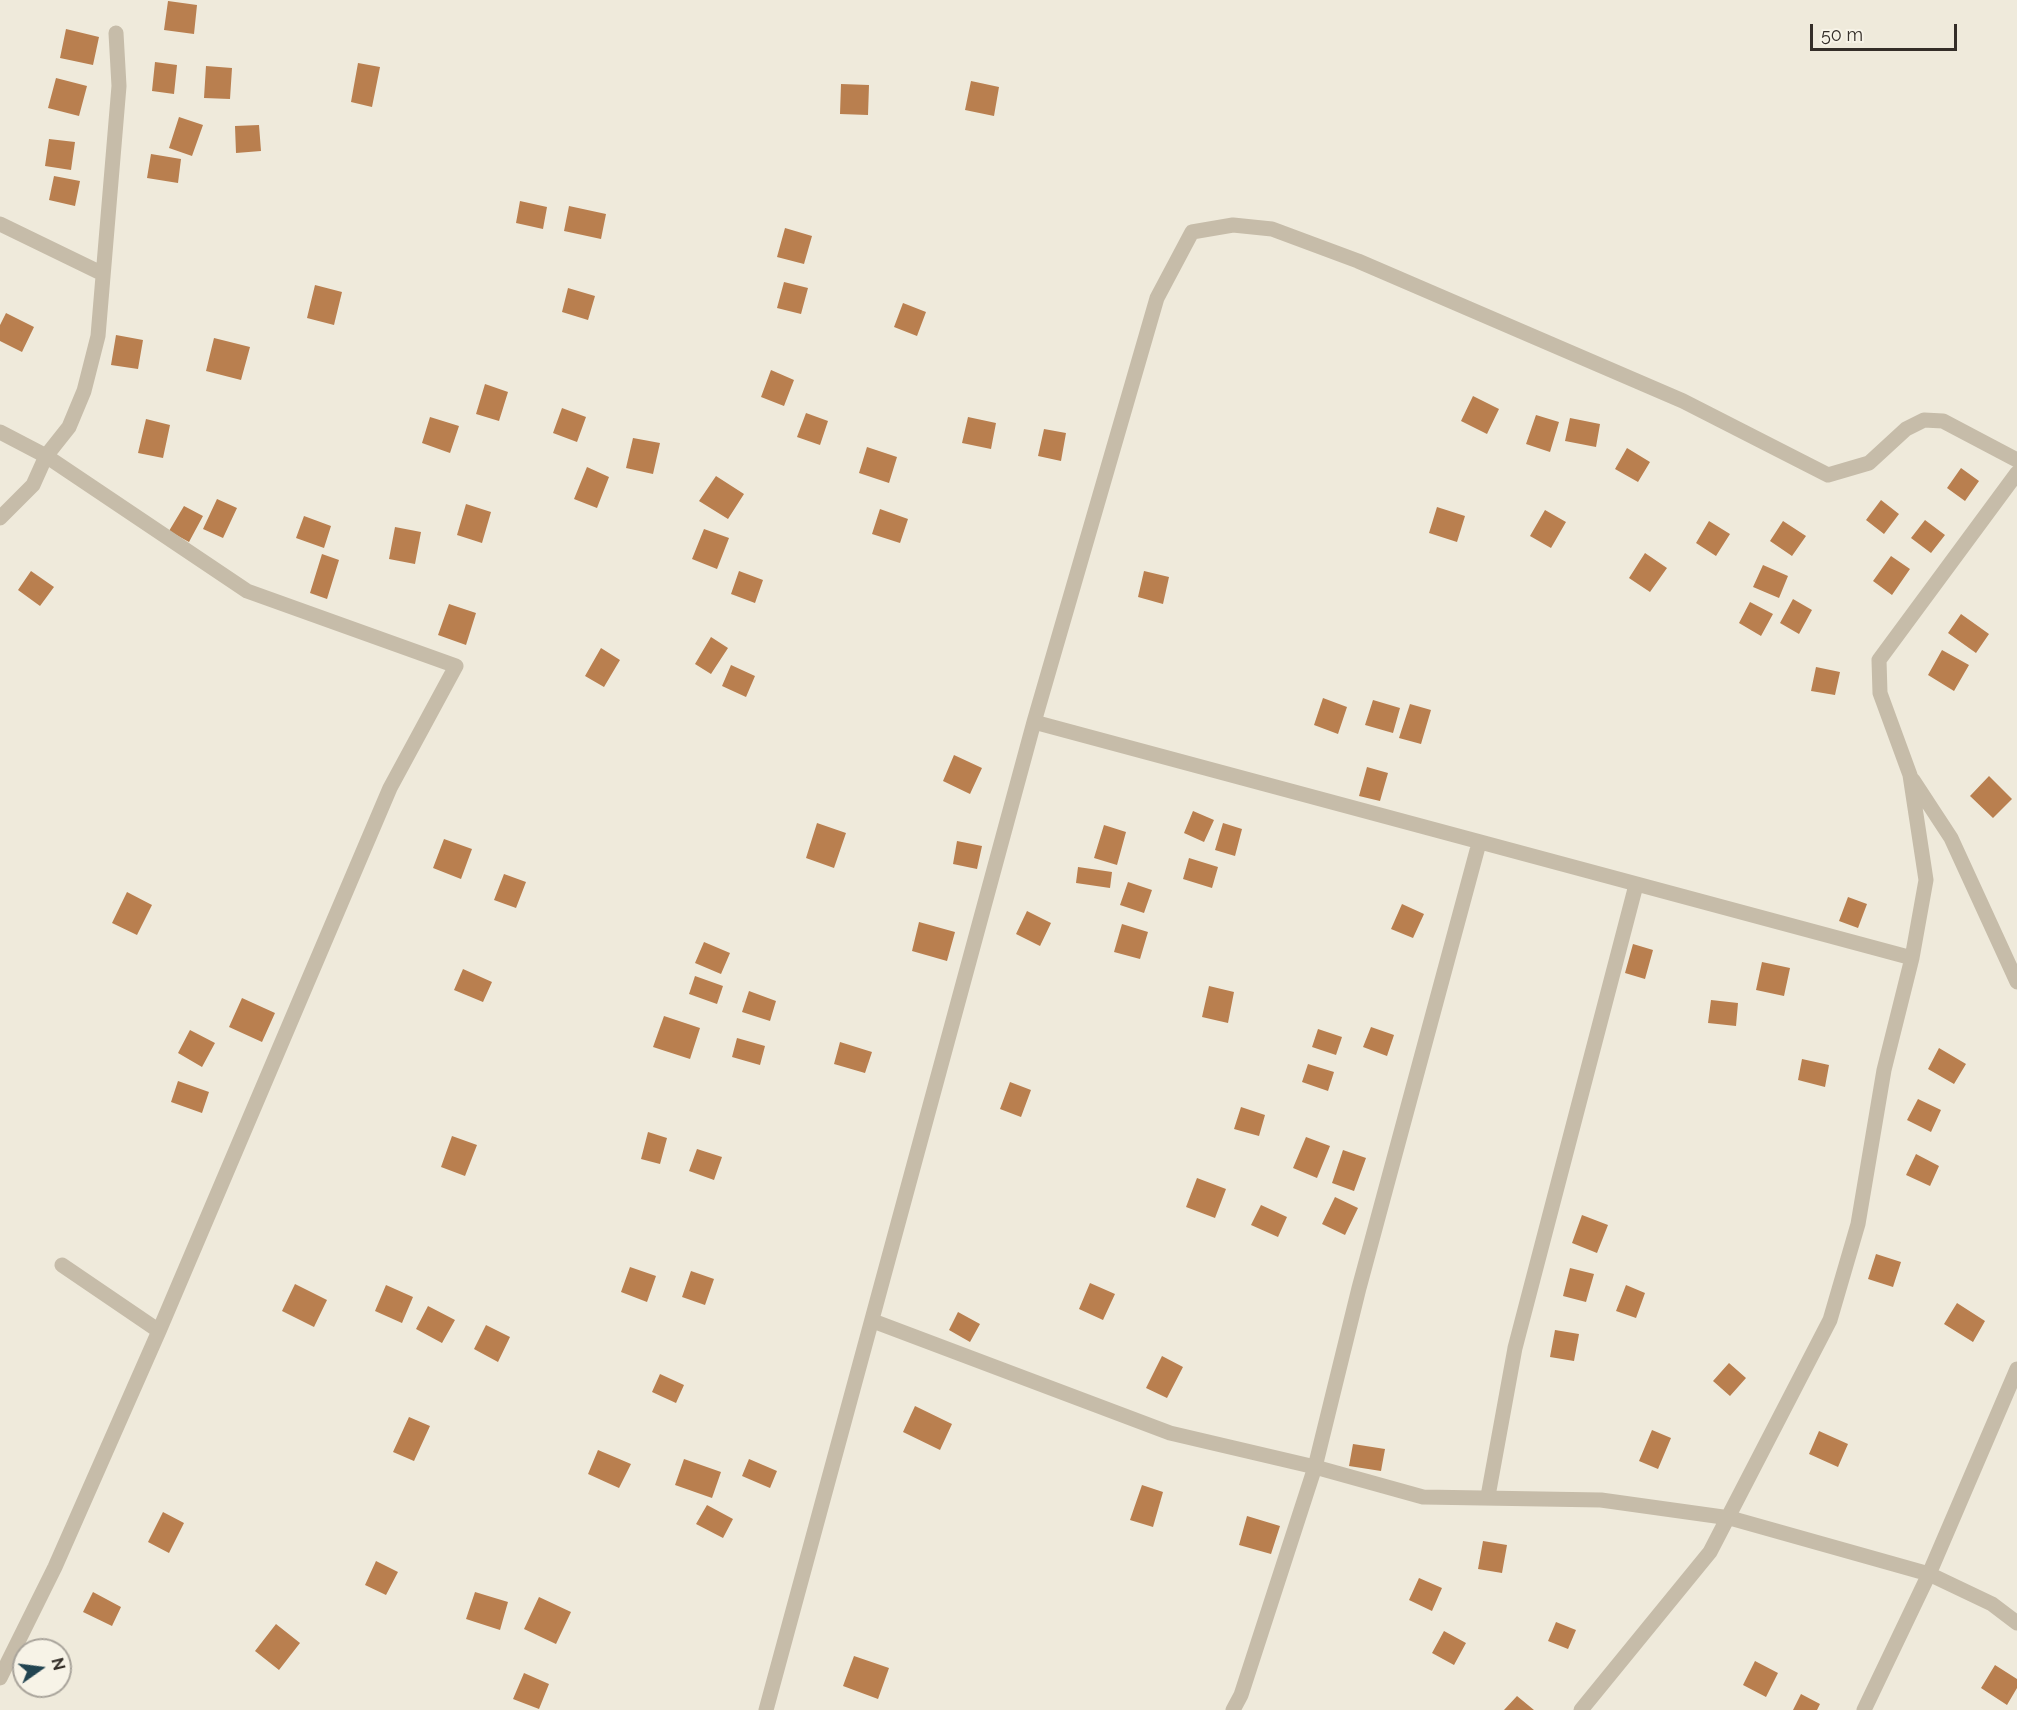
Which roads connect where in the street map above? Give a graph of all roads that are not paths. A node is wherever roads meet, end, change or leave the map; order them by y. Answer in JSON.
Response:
{"nodes":[{"id":1,"x":116,"y":33,"type":"dead end"},
{"id":2,"x":0,"y":224,"type":"edge"},
{"id":3,"x":101,"y":273,"type":"junction"},
{"id":4,"x":0,"y":432,"type":"edge"},
{"id":5,"x":46,"y":456,"type":"junction"},
{"id":6,"x":2017,"y":460,"type":"edge"},
{"id":7,"x":2017,"y":473,"type":"edge"},
{"id":8,"x":0,"y":518,"type":"edge"},
{"id":9,"x":1034,"y":722,"type":"junction"},
{"id":10,"x":1910,"y":775,"type":"junction"},
{"id":11,"x":1479,"y":843,"type":"junction"},
{"id":12,"x":1636,"y":885,"type":"junction"},
{"id":13,"x":1912,"y":958,"type":"junction"},
{"id":14,"x":2017,"y":982,"type":"edge"},
{"id":15,"x":62,"y":1265,"type":"dead end"},
{"id":16,"x":873,"y":1321,"type":"junction"},
{"id":17,"x":159,"y":1331,"type":"junction"},
{"id":18,"x":2017,"y":1369,"type":"edge"},
{"id":19,"x":1315,"y":1467,"type":"junction"},
{"id":20,"x":1488,"y":1496,"type":"junction"},
{"id":21,"x":1730,"y":1518,"type":"junction"},
{"id":22,"x":1929,"y":1574,"type":"junction"},
{"id":23,"x":2017,"y":1623,"type":"edge"},
{"id":24,"x":0,"y":1678,"type":"edge"},
{"id":25,"x":766,"y":1710,"type":"edge"},
{"id":26,"x":1233,"y":1710,"type":"edge"},
{"id":27,"x":1581,"y":1710,"type":"edge"},
{"id":28,"x":1864,"y":1710,"type":"edge"}],
"edges":[{"from":1,"to":3,"type":"street"},
{"from":2,"to":3,"type":"street"},
{"from":3,"to":5,"type":"street"},
{"from":4,"to":5,"type":"street"},
{"from":5,"to":8,"type":"street"},
{"from":5,"to":17,"type":"street"},
{"from":6,"to":9,"type":"street"},
{"from":7,"to":10,"type":"street"},
{"from":9,"to":11,"type":"street"},
{"from":9,"to":16,"type":"street"},
{"from":10,"to":13,"type":"street"},
{"from":10,"to":14,"type":"street"},
{"from":11,"to":12,"type":"street"},
{"from":11,"to":19,"type":"street"},
{"from":12,"to":13,"type":"street"},
{"from":12,"to":20,"type":"street"},
{"from":13,"to":21,"type":"street"},
{"from":15,"to":17,"type":"street"},
{"from":16,"to":19,"type":"street"},
{"from":16,"to":25,"type":"street"},
{"from":17,"to":24,"type":"street"},
{"from":18,"to":22,"type":"street"},
{"from":19,"to":20,"type":"street"},
{"from":19,"to":26,"type":"street"},
{"from":20,"to":21,"type":"street"},
{"from":21,"to":22,"type":"street"},
{"from":21,"to":27,"type":"street"},
{"from":22,"to":23,"type":"street"},
{"from":22,"to":28,"type":"street"}]}
